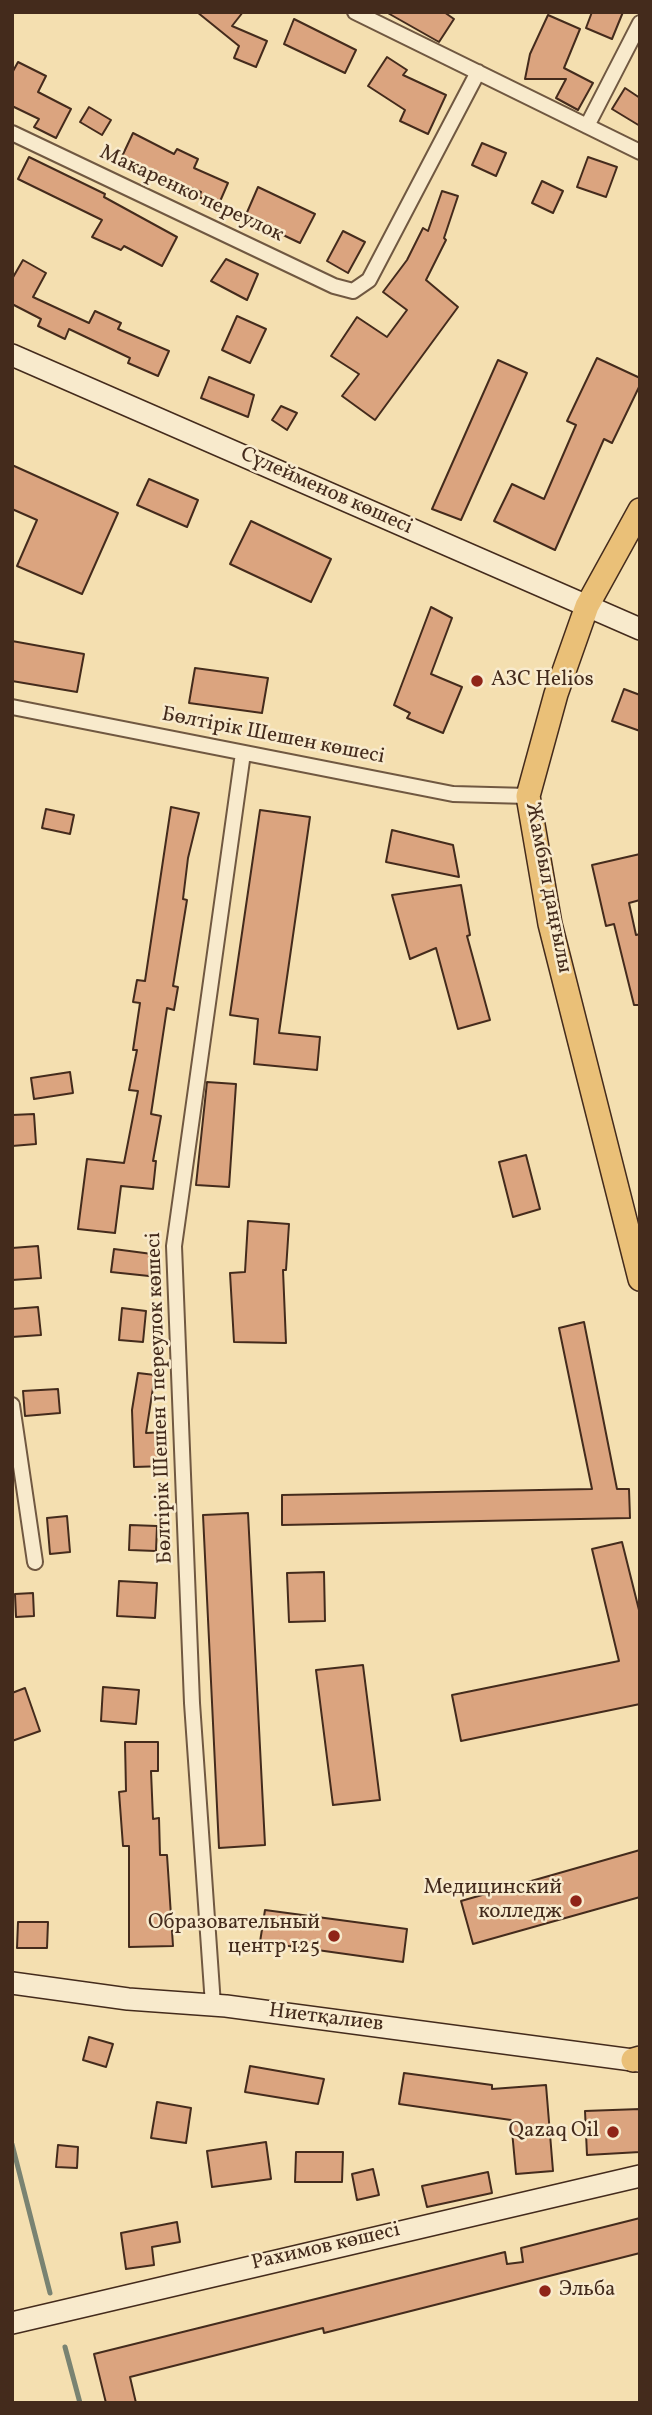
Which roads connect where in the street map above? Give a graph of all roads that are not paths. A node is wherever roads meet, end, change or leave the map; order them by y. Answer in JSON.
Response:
{"nodes":[{"id":1,"x":355,"y":12,"type":"edge"},
{"id":2,"x":640,"y":23,"type":"edge"},
{"id":3,"x":478,"y":72,"type":"junction"},
{"id":4,"x":587,"y":126,"type":"junction"},
{"id":5,"x":12,"y":133,"type":"edge"},
{"id":6,"x":640,"y":152,"type":"edge"},
{"id":7,"x":12,"y":355,"type":"edge"},
{"id":8,"x":640,"y":510,"type":"edge"},
{"id":9,"x":587,"y":606,"type":"junction"},
{"id":10,"x":640,"y":629,"type":"edge"},
{"id":11,"x":12,"y":707,"type":"edge"},
{"id":12,"x":243,"y":752,"type":"junction"},
{"id":13,"x":528,"y":796,"type":"junction"},
{"id":14,"x":640,"y":1279,"type":"edge"},
{"id":15,"x":12,"y":1405,"type":"edge"},
{"id":16,"x":35,"y":1562,"type":"dead end"},
{"id":17,"x":12,"y":1983,"type":"edge"},
{"id":18,"x":213,"y":2005,"type":"junction"},
{"id":19,"x":638,"y":2060,"type":"edge"},
{"id":20,"x":640,"y":2176,"type":"edge"},
{"id":21,"x":12,"y":2323,"type":"edge"}],
"edges":[{"from":1,"to":3,"type":"street"},
{"from":2,"to":4,"type":"street"},
{"from":3,"to":4,"type":"street"},
{"from":3,"to":5,"type":"street","name":"Макаренко переулок"},
{"from":4,"to":6,"type":"street"},
{"from":7,"to":9,"type":"street","name":"Сүлейменов көшесі"},
{"from":8,"to":9,"type":"main road","name":"Жамбыл даңғылы"},
{"from":9,"to":10,"type":"street","name":"Сүлейменов көшесі"},
{"from":9,"to":13,"type":"main road","name":"Жамбыл даңғылы"},
{"from":11,"to":12,"type":"street","name":"Бөлтірік Шешен көшесі"},
{"from":12,"to":13,"type":"street","name":"Бөлтірік Шешен көшесі"},
{"from":12,"to":18,"type":"street","name":"Бөлтірік Шешен 1 переулок көшесі"},
{"from":13,"to":14,"type":"main road","name":"Жамбыл даңғылы"},
{"from":15,"to":16,"type":"street"},
{"from":17,"to":18,"type":"street","name":"Ниетқалиев"},
{"from":18,"to":19,"type":"street","name":"Ниетқалиев"},
{"from":20,"to":21,"type":"street","name":"Рахимов көшесі"}]}
